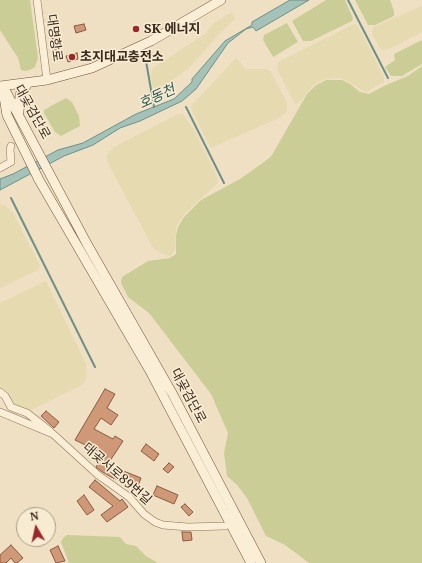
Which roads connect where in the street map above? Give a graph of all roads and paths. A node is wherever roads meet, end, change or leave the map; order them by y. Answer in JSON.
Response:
{"nodes":[{"id":1,"x":37,"y":0,"type":"edge"},
{"id":2,"x":221,"y":0,"type":"edge"},
{"id":3,"x":47,"y":80,"type":"junction"},
{"id":4,"x":28,"y":83,"type":"junction"},
{"id":5,"x":1,"y":86,"type":"edge"},
{"id":6,"x":0,"y":108,"type":"edge"},
{"id":7,"x":19,"y":114,"type":"junction"},
{"id":8,"x":7,"y":115,"type":"junction"},
{"id":9,"x":12,"y":146,"type":"dead end"},
{"id":10,"x":0,"y":168,"type":"edge"},
{"id":11,"x":0,"y":392,"type":"edge"},
{"id":12,"x":0,"y":412,"type":"edge"},
{"id":13,"x":53,"y":434,"type":"junction"},
{"id":14,"x":226,"y":526,"type":"dead end"},
{"id":15,"x":251,"y":563,"type":"edge"},
{"id":16,"x":261,"y":563,"type":"edge"}],
"edges":[{"from":1,"to":3,"type":"street","name":"대명항로"},
{"from":2,"to":3,"type":"main road","name":"대명항로"},
{"from":3,"to":4,"type":"main road","name":"대명항로"},
{"from":4,"to":5,"type":"main road","name":"대명항로"},
{"from":4,"to":7,"type":"main road"},
{"from":5,"to":7,"type":"main road","name":"대곶검단로"},
{"from":5,"to":8,"type":"main road","name":"대곶검단로"},
{"from":6,"to":8,"type":"main road"},
{"from":7,"to":16,"type":"main road","name":"대곶검단로"},
{"from":8,"to":15,"type":"main road","name":"대곶검단로"},
{"from":9,"to":10,"type":"street"},
{"from":11,"to":13,"type":"street"},
{"from":12,"to":13,"type":"street","name":"대곶서로89번길"},
{"from":13,"to":14,"type":"street","name":"대곶서로89번길"}]}
